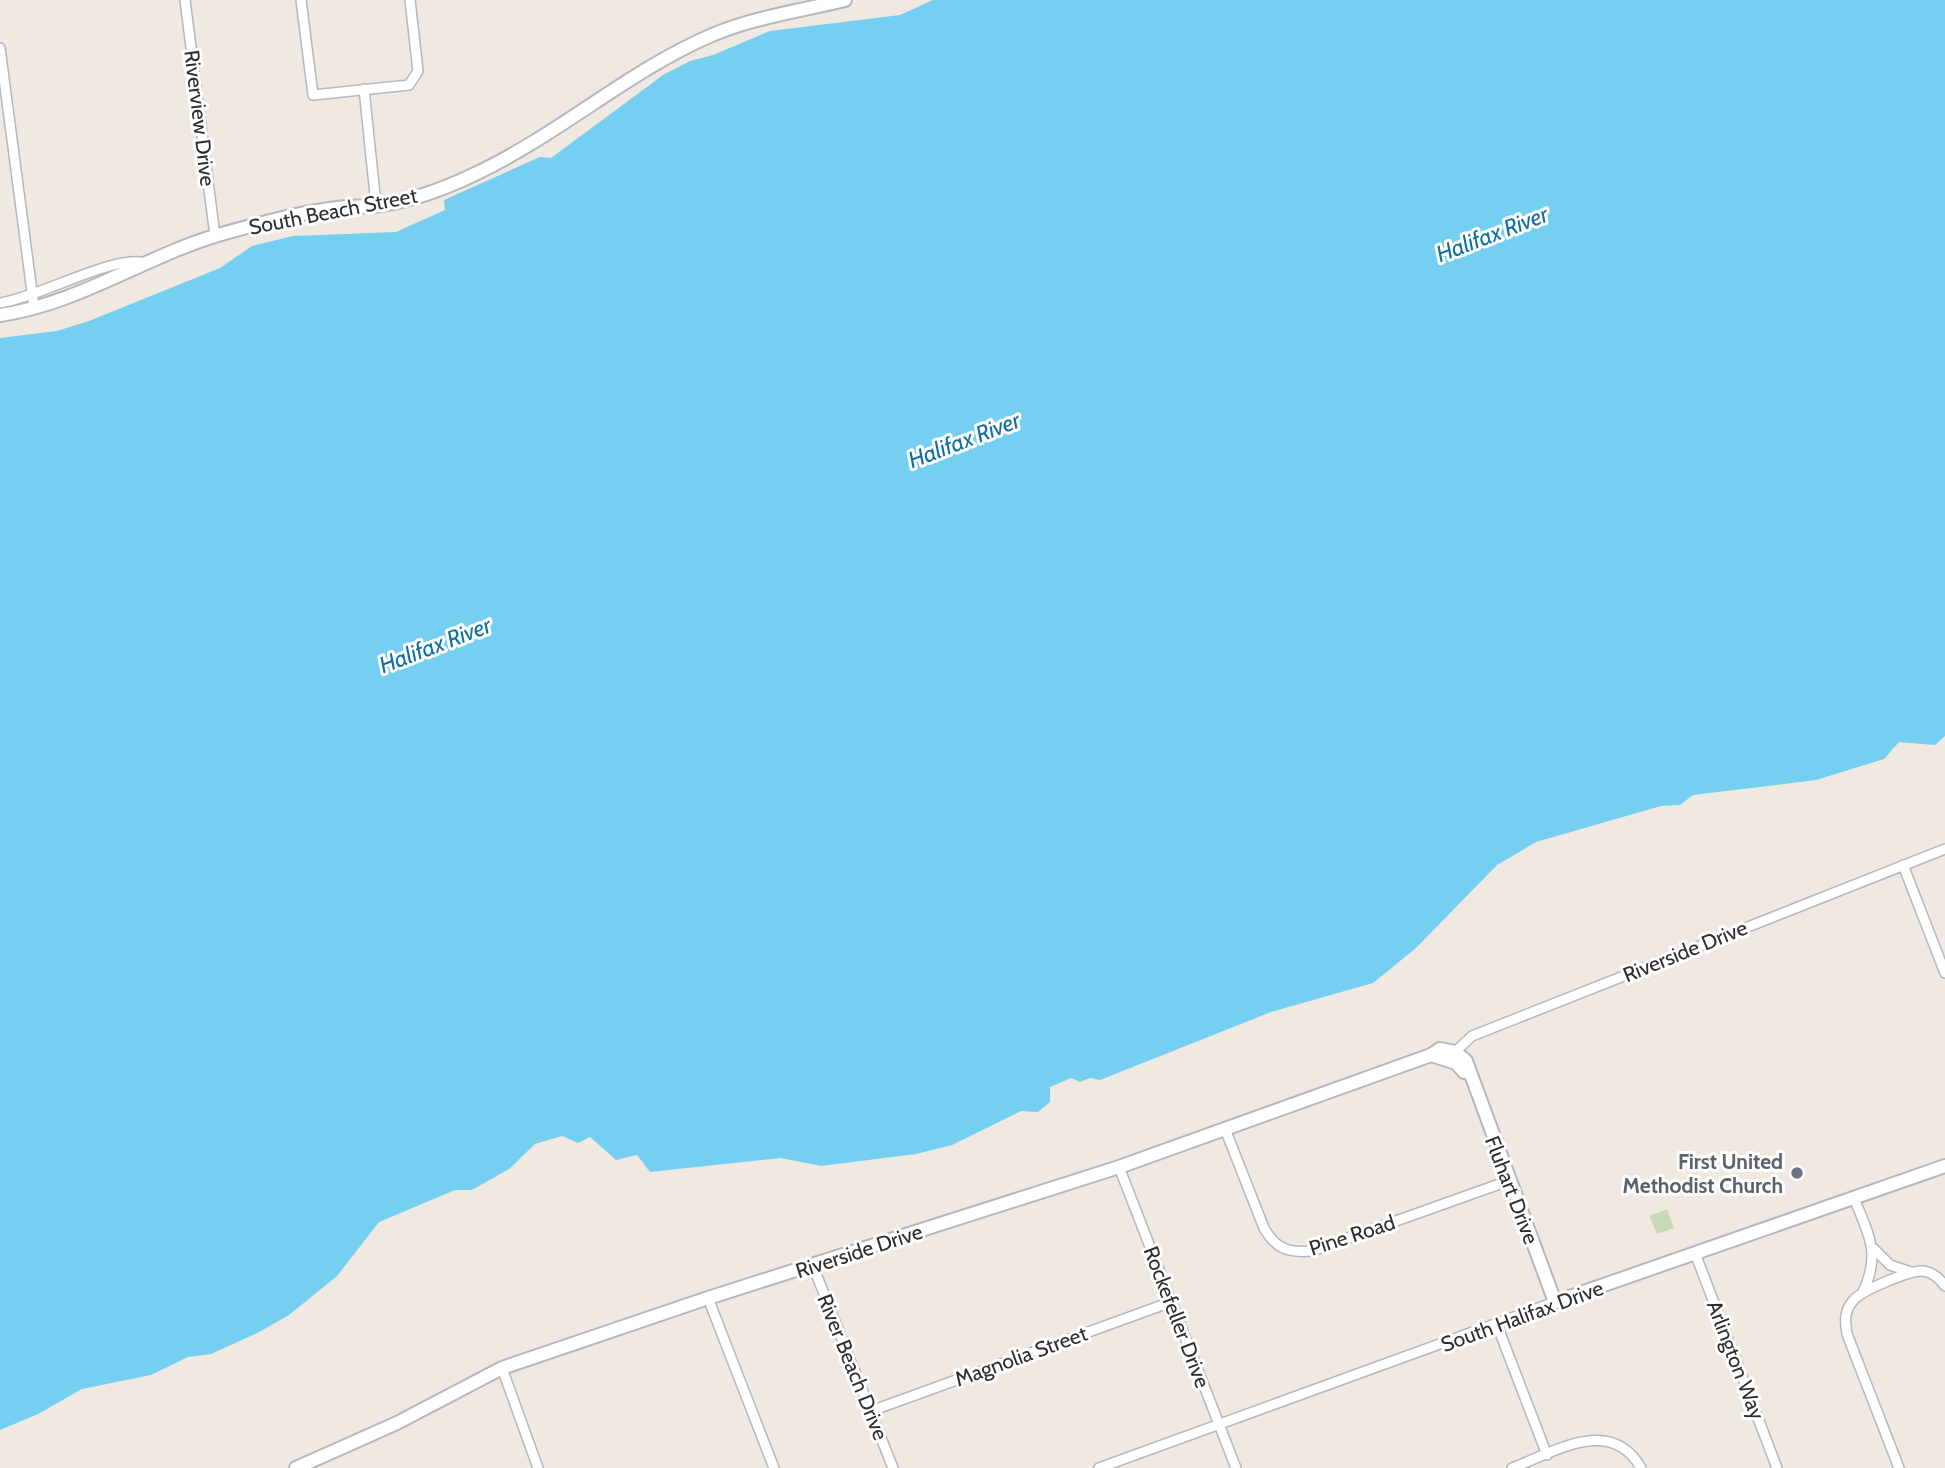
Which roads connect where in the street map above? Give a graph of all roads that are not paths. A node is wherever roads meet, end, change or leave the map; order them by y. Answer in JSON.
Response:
{"nodes":[{"id":1,"x":185,"y":0,"type":"edge"},
{"id":2,"x":301,"y":0,"type":"edge"},
{"id":3,"x":410,"y":0,"type":"edge"},
{"id":4,"x":845,"y":0,"type":"edge"},
{"id":5,"x":829,"y":2,"type":"edge"},
{"id":6,"x":0,"y":48,"type":"edge"},
{"id":7,"x":364,"y":89,"type":"junction"},
{"id":8,"x":376,"y":205,"type":"junction"},
{"id":9,"x":215,"y":236,"type":"junction"},
{"id":10,"x":33,"y":302,"type":"junction"},
{"id":11,"x":0,"y":303,"type":"edge"},
{"id":12,"x":0,"y":314,"type":"edge"},
{"id":13,"x":1945,"y":849,"type":"edge"},
{"id":14,"x":1903,"y":865,"type":"junction"},
{"id":15,"x":1945,"y":973,"type":"edge"},
{"id":16,"x":1450,"y":1055,"type":"junction"},
{"id":17,"x":1225,"y":1129,"type":"junction"},
{"id":18,"x":1945,"y":1166,"type":"edge"},
{"id":19,"x":1118,"y":1167,"type":"junction"},
{"id":20,"x":1508,"y":1181,"type":"junction"},
{"id":21,"x":1854,"y":1198,"type":"junction"},
{"id":22,"x":1873,"y":1247,"type":"junction"},
{"id":23,"x":1695,"y":1253,"type":"junction"},
{"id":24,"x":813,"y":1266,"type":"junction"},
{"id":25,"x":1914,"y":1272,"type":"junction"},
{"id":26,"x":1945,"y":1286,"type":"edge"},
{"id":27,"x":1863,"y":1292,"type":"junction"},
{"id":28,"x":708,"y":1298,"type":"junction"},
{"id":29,"x":1171,"y":1302,"type":"junction"},
{"id":30,"x":1555,"y":1302,"type":"junction"},
{"id":31,"x":1497,"y":1325,"type":"junction"},
{"id":32,"x":502,"y":1368,"type":"junction"},
{"id":33,"x":871,"y":1411,"type":"junction"},
{"id":34,"x":1219,"y":1425,"type":"junction"},
{"id":35,"x":1547,"y":1455,"type":"junction"},
{"id":36,"x":296,"y":1468,"type":"edge"},
{"id":37,"x":538,"y":1468,"type":"edge"},
{"id":38,"x":774,"y":1468,"type":"edge"},
{"id":39,"x":893,"y":1468,"type":"edge"},
{"id":40,"x":1099,"y":1468,"type":"edge"},
{"id":41,"x":1236,"y":1468,"type":"edge"},
{"id":42,"x":1512,"y":1468,"type":"edge"},
{"id":43,"x":1641,"y":1468,"type":"edge"},
{"id":44,"x":1777,"y":1468,"type":"edge"},
{"id":45,"x":1899,"y":1468,"type":"edge"}],
"edges":[{"from":1,"to":9,"type":"street","name":"Riverview Drive"},
{"from":2,"to":7,"type":"street"},
{"from":3,"to":7,"type":"street"},
{"from":4,"to":5,"type":"street","name":"South Beach Street"},
{"from":5,"to":8,"type":"street","name":"South Beach Street"},
{"from":6,"to":10,"type":"street"},
{"from":7,"to":8,"type":"street"},
{"from":8,"to":9,"type":"street","name":"South Beach Street"},
{"from":9,"to":10,"type":"street","name":"South Beach Street"},
{"from":10,"to":11,"type":"street"},
{"from":10,"to":12,"type":"street","name":"South Beach Street"},
{"from":13,"to":14,"type":"street","name":"Riverside Drive"},
{"from":14,"to":15,"type":"street"},
{"from":14,"to":16,"type":"street","name":"Riverside Drive"},
{"from":16,"to":17,"type":"street","name":"Riverside Drive"},
{"from":16,"to":20,"type":"street","name":"Fluhart Drive"},
{"from":17,"to":19,"type":"street","name":"Riverside Drive"},
{"from":17,"to":20,"type":"street","name":"Pine Road"},
{"from":18,"to":21,"type":"street","name":"South Halifax Drive"},
{"from":19,"to":24,"type":"street","name":"Riverside Drive"},
{"from":19,"to":29,"type":"street","name":"Rockefeller Drive"},
{"from":20,"to":30,"type":"street","name":"Fluhart Drive"},
{"from":21,"to":22,"type":"street"},
{"from":21,"to":23,"type":"street","name":"South Halifax Drive"},
{"from":22,"to":25,"type":"street"},
{"from":22,"to":27,"type":"street"},
{"from":23,"to":30,"type":"street","name":"South Halifax Drive"},
{"from":23,"to":44,"type":"street","name":"Arlington Way"},
{"from":24,"to":28,"type":"street","name":"Riverside Drive"},
{"from":24,"to":33,"type":"street","name":"River Beach Drive"},
{"from":25,"to":26,"type":"street"},
{"from":25,"to":27,"type":"street"},
{"from":27,"to":45,"type":"street"},
{"from":28,"to":32,"type":"street","name":"Riverside Drive"},
{"from":28,"to":38,"type":"street"},
{"from":29,"to":33,"type":"street","name":"Magnolia Street"},
{"from":29,"to":34,"type":"street","name":"Rockefeller Drive"},
{"from":30,"to":31,"type":"street","name":"South Halifax Drive"},
{"from":31,"to":34,"type":"street","name":"South Halifax Drive"},
{"from":31,"to":35,"type":"street"},
{"from":32,"to":36,"type":"street","name":"Riverside Drive"},
{"from":32,"to":37,"type":"street"},
{"from":33,"to":39,"type":"street","name":"River Beach Drive"},
{"from":34,"to":40,"type":"street","name":"South Halifax Drive"},
{"from":34,"to":41,"type":"street","name":"Rockefeller Drive"},
{"from":35,"to":42,"type":"street"},
{"from":35,"to":43,"type":"street"}]}
